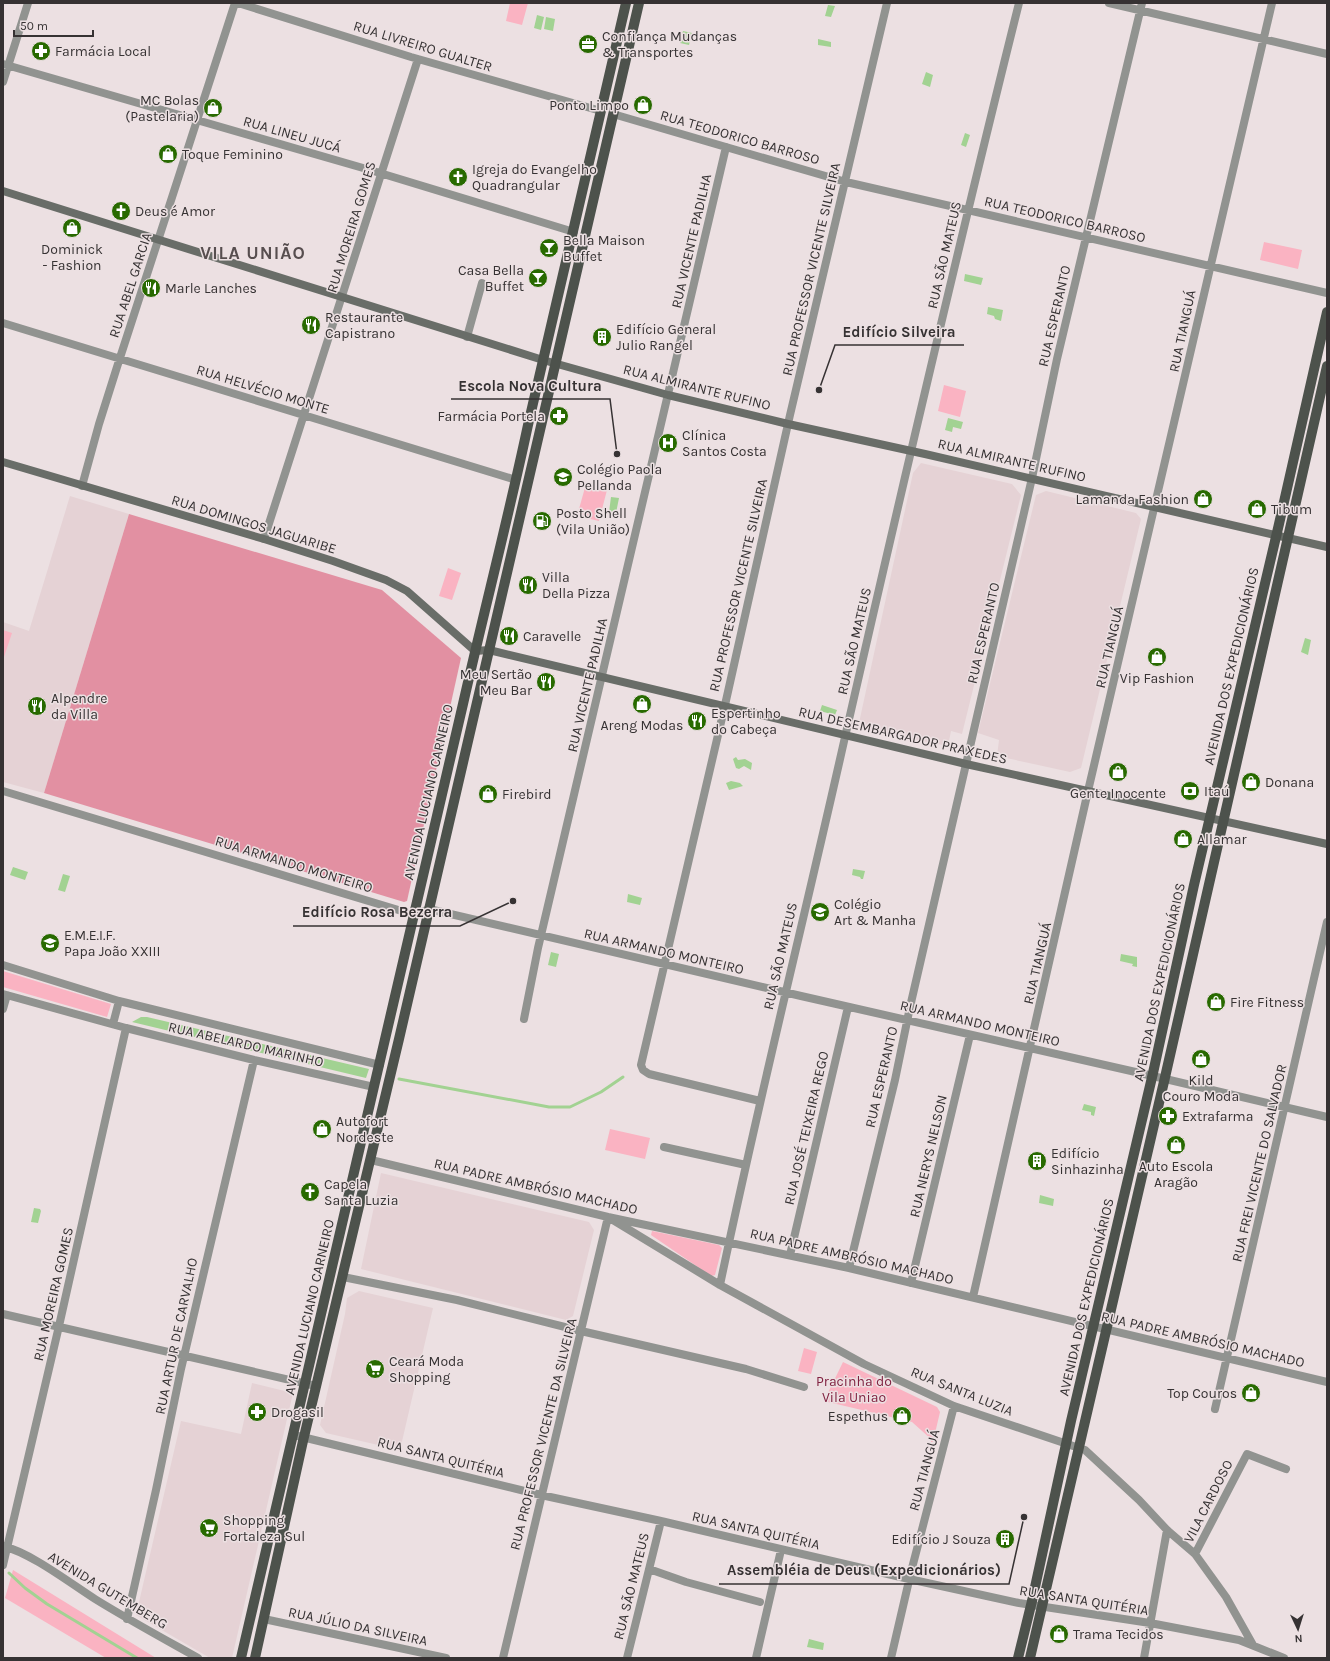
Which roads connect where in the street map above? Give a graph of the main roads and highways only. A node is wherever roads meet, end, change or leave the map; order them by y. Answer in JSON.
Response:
{"nodes":[{"id":1,"x":626,"y":3,"type":"edge"},
{"id":2,"x":639,"y":3,"type":"edge"},
{"id":3,"x":1327,"y":312,"type":"edge"},
{"id":4,"x":1327,"y":366,"type":"edge"},
{"id":5,"x":500,"y":549,"type":"junction"},
{"id":6,"x":512,"y":552,"type":"junction"},
{"id":7,"x":241,"y":1658,"type":"edge"},
{"id":8,"x":255,"y":1658,"type":"edge"},
{"id":9,"x":1018,"y":1658,"type":"edge"},
{"id":10,"x":1030,"y":1658,"type":"edge"}],
"edges":[{"from":1,"to":5,"type":"main road","name":"AVENIDA LUCIANO CARNEIRO"},
{"from":2,"to":6,"type":"main road","name":"AVENIDA LUCIANO CARNEIRO"},
{"from":3,"to":9,"type":"main road","name":"AVENIDA DOS EXPEDICIONÁRIOS"},
{"from":4,"to":10,"type":"main road","name":"AVENIDA DOS EXPEDICIONÁRIOS"},
{"from":5,"to":6,"type":"main road"},
{"from":5,"to":7,"type":"main road","name":"AVENIDA LUCIANO CARNEIRO"},
{"from":6,"to":8,"type":"main road","name":"AVENIDA LUCIANO CARNEIRO"}]}
